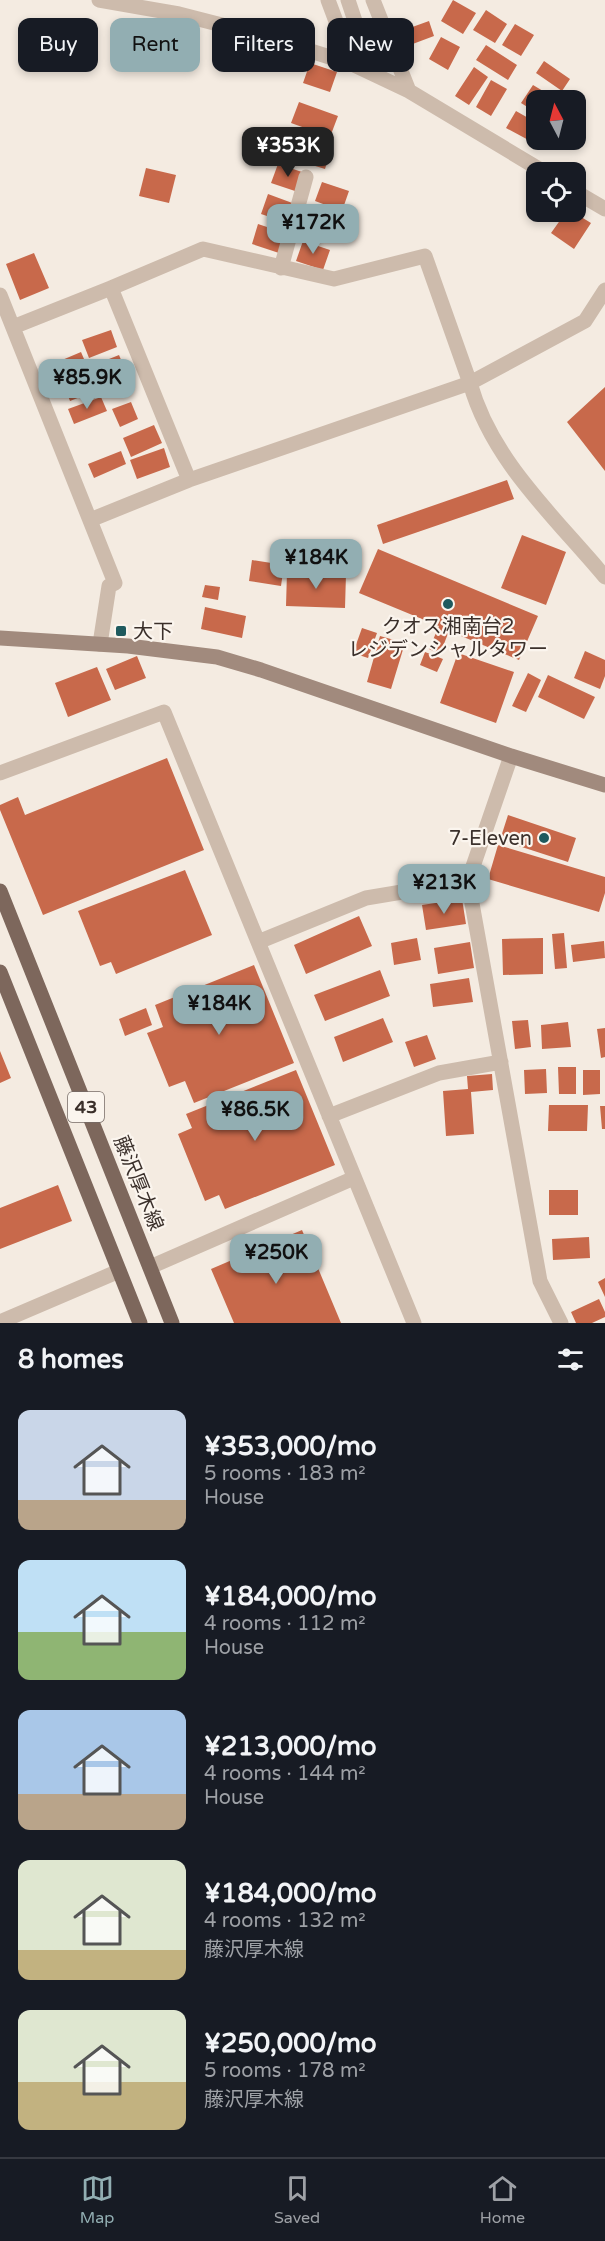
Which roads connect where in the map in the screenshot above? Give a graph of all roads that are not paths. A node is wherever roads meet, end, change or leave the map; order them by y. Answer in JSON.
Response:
{"nodes":[{"id":1,"x":99,"y":0,"type":"edge"},
{"id":2,"x":328,"y":0,"type":"edge"},
{"id":3,"x":348,"y":0,"type":"edge"},
{"id":4,"x":373,"y":0,"type":"edge"},
{"id":5,"x":335,"y":18,"type":"edge"},
{"id":6,"x":354,"y":18,"type":"edge"},
{"id":7,"x":327,"y":56,"type":"edge"},
{"id":8,"x":372,"y":72,"type":"edge"},
{"id":9,"x":409,"y":91,"type":"junction"},
{"id":10,"x":527,"y":162,"type":"edge"},
{"id":11,"x":306,"y":177,"type":"dead end"},
{"id":12,"x":586,"y":198,"type":"edge"},
{"id":13,"x":605,"y":209,"type":"edge"},
{"id":14,"x":280,"y":268,"type":"junction"},
{"id":15,"x":111,"y":288,"type":"junction"},
{"id":16,"x":605,"y":290,"type":"edge"},
{"id":17,"x":0,"y":295,"type":"edge"},
{"id":18,"x":13,"y":327,"type":"junction"},
{"id":19,"x":470,"y":383,"type":"junction"},
{"id":20,"x":189,"y":480,"type":"junction"},
{"id":21,"x":90,"y":520,"type":"junction"},
{"id":22,"x":605,"y":577,"type":"edge"},
{"id":23,"x":0,"y":638,"type":"edge"},
{"id":24,"x":100,"y":644,"type":"junction"},
{"id":25,"x":511,"y":756,"type":"junction"},
{"id":26,"x":0,"y":774,"type":"edge"},
{"id":27,"x":605,"y":785,"type":"edge"},
{"id":28,"x":468,"y":881,"type":"junction"},
{"id":29,"x":0,"y":891,"type":"edge"},
{"id":30,"x":258,"y":942,"type":"junction"},
{"id":31,"x":0,"y":972,"type":"edge"},
{"id":32,"x":501,"y":1062,"type":"junction"},
{"id":33,"x":329,"y":1116,"type":"junction"},
{"id":34,"x":354,"y":1178,"type":"junction"},
{"id":35,"x":150,"y":1267,"type":"junction"},
{"id":36,"x":119,"y":1271,"type":"junction"},
{"id":37,"x":0,"y":1323,"type":"edge"},
{"id":38,"x":140,"y":1323,"type":"edge"},
{"id":39,"x":172,"y":1323,"type":"edge"},
{"id":40,"x":414,"y":1323,"type":"edge"},
{"id":41,"x":561,"y":1323,"type":"edge"}],
"edges":[{"from":1,"to":7,"type":"street"},
{"from":2,"to":5,"type":"street"},
{"from":3,"to":6,"type":"street"},
{"from":4,"to":9,"type":"street"},
{"from":8,"to":9,"type":"street"},
{"from":9,"to":10,"type":"street"},
{"from":11,"to":14,"type":"street"},
{"from":12,"to":13,"type":"street"},
{"from":14,"to":15,"type":"street"},
{"from":14,"to":19,"type":"street"},
{"from":15,"to":18,"type":"street"},
{"from":15,"to":20,"type":"street"},
{"from":16,"to":19,"type":"street"},
{"from":17,"to":18,"type":"street"},
{"from":18,"to":21,"type":"street"},
{"from":19,"to":20,"type":"street"},
{"from":19,"to":22,"type":"street"},
{"from":20,"to":21,"type":"street"},
{"from":21,"to":24,"type":"street"},
{"from":23,"to":24,"type":"street"},
{"from":24,"to":25,"type":"street"},
{"from":25,"to":27,"type":"street"},
{"from":25,"to":28,"type":"street"},
{"from":26,"to":30,"type":"street"},
{"from":28,"to":30,"type":"street"},
{"from":28,"to":32,"type":"street"},
{"from":29,"to":35,"type":"main road","name":"藤沢厚木線","number":"43"},
{"from":30,"to":33,"type":"street"},
{"from":31,"to":36,"type":"main road","number":"43"},
{"from":32,"to":33,"type":"street"},
{"from":32,"to":41,"type":"street"},
{"from":33,"to":34,"type":"street"},
{"from":34,"to":35,"type":"street"},
{"from":34,"to":40,"type":"street"},
{"from":35,"to":39,"type":"main road","name":"藤沢厚木線","number":"43"},
{"from":36,"to":37,"type":"street"},
{"from":36,"to":38,"type":"main road","number":"43"}]}
